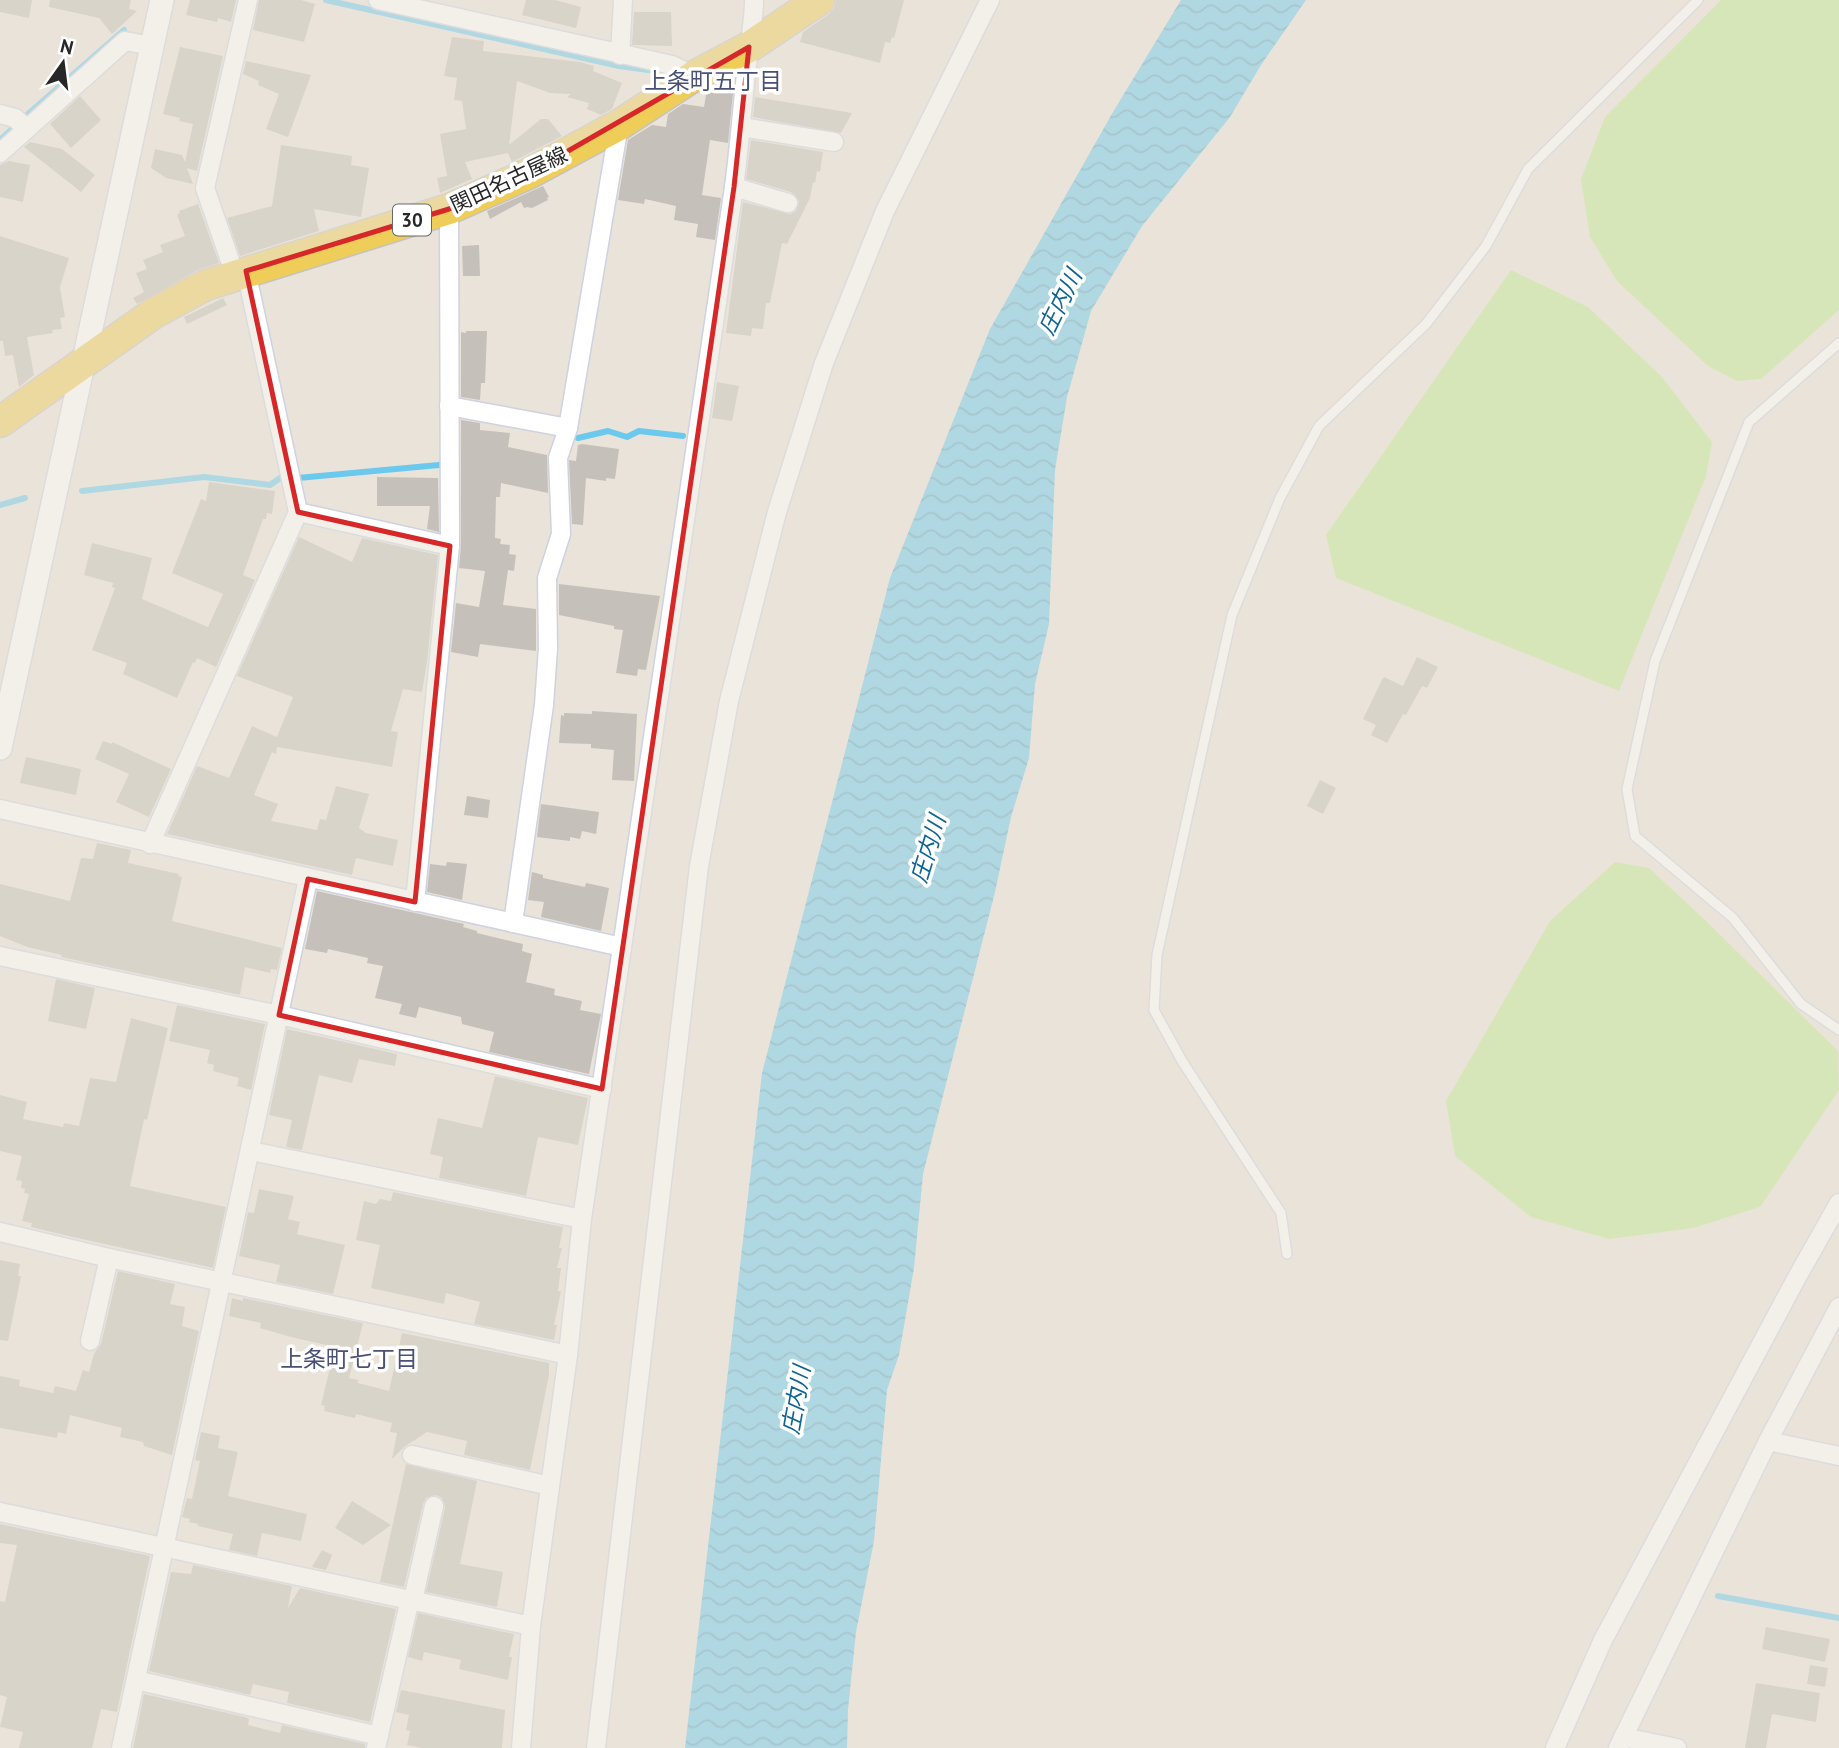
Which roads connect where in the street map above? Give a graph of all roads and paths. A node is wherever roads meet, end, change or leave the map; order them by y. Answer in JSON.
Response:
{"nodes":[{"id":1,"x":162,"y":0,"type":"edge"},
{"id":2,"x":248,"y":0,"type":"edge"},
{"id":3,"x":378,"y":0,"type":"edge"},
{"id":4,"x":623,"y":0,"type":"edge"},
{"id":5,"x":754,"y":0,"type":"edge"},
{"id":6,"x":819,"y":0,"type":"edge"},
{"id":7,"x":990,"y":0,"type":"edge"},
{"id":8,"x":1699,"y":0,"type":"edge"},
{"id":9,"x":398,"y":2,"type":"edge"},
{"id":10,"x":152,"y":47,"type":"junction"},
{"id":11,"x":749,"y":47,"type":"junction"},
{"id":12,"x":620,"y":55,"type":"junction"},
{"id":13,"x":694,"y":76,"type":"junction"},
{"id":14,"x":0,"y":114,"type":"edge"},
{"id":15,"x":619,"y":125,"type":"junction"},
{"id":16,"x":742,"y":127,"type":"junction"},
{"id":17,"x":27,"y":129,"type":"junction"},
{"id":18,"x":834,"y":142,"type":"dead end"},
{"id":19,"x":0,"y":153,"type":"edge"},
{"id":20,"x":734,"y":187,"type":"junction"},
{"id":21,"x":788,"y":203,"type":"dead end"},
{"id":22,"x":449,"y":209,"type":"junction"},
{"id":23,"x":241,"y":273,"type":"junction"},
{"id":24,"x":1839,"y":343,"type":"edge"},
{"id":25,"x":84,"y":362,"type":"junction"},
{"id":26,"x":449,"y":406,"type":"junction"},
{"id":27,"x":0,"y":422,"type":"edge"},
{"id":28,"x":568,"y":428,"type":"junction"},
{"id":29,"x":298,"y":512,"type":"junction"},
{"id":30,"x":450,"y":546,"type":"junction"},
{"id":31,"x":1,"y":736,"type":"edge"},
{"id":32,"x":0,"y":810,"type":"edge"},
{"id":33,"x":150,"y":844,"type":"junction"},
{"id":34,"x":308,"y":878,"type":"junction"},
{"id":35,"x":415,"y":902,"type":"junction"},
{"id":36,"x":513,"y":923,"type":"junction"},
{"id":37,"x":622,"y":947,"type":"junction"},
{"id":38,"x":0,"y":956,"type":"edge"},
{"id":39,"x":279,"y":1015,"type":"junction"},
{"id":40,"x":1839,"y":1030,"type":"edge"},
{"id":41,"x":603,"y":1088,"type":"junction"},
{"id":42,"x":250,"y":1151,"type":"junction"},
{"id":43,"x":1839,"y":1203,"type":"edge"},
{"id":44,"x":582,"y":1219,"type":"junction"},
{"id":45,"x":0,"y":1232,"type":"edge"},
{"id":46,"x":1287,"y":1254,"type":"dead end"},
{"id":47,"x":109,"y":1258,"type":"junction"},
{"id":48,"x":222,"y":1282,"type":"junction"},
{"id":49,"x":1839,"y":1307,"type":"edge"},
{"id":50,"x":90,"y":1341,"type":"dead end"},
{"id":51,"x":568,"y":1355,"type":"junction"},
{"id":52,"x":1768,"y":1441,"type":"junction"},
{"id":53,"x":412,"y":1455,"type":"dead end"},
{"id":54,"x":1839,"y":1456,"type":"edge"},
{"id":55,"x":550,"y":1486,"type":"junction"},
{"id":56,"x":434,"y":1506,"type":"dead end"},
{"id":57,"x":0,"y":1512,"type":"edge"},
{"id":58,"x":164,"y":1547,"type":"junction"},
{"id":59,"x":412,"y":1600,"type":"junction"},
{"id":60,"x":530,"y":1626,"type":"junction"},
{"id":61,"x":136,"y":1680,"type":"junction"},
{"id":62,"x":378,"y":1742,"type":"edge"},
{"id":63,"x":1620,"y":1743,"type":"edge"},
{"id":64,"x":121,"y":1748,"type":"edge"},
{"id":65,"x":521,"y":1748,"type":"edge"},
{"id":66,"x":596,"y":1748,"type":"edge"},
{"id":67,"x":1555,"y":1748,"type":"edge"},
{"id":68,"x":1677,"y":1748,"type":"edge"}],
"edges":[{"from":1,"to":10,"type":"street"},
{"from":2,"to":23,"type":"street"},
{"from":3,"to":9,"type":"street"},
{"from":4,"to":12,"type":"street"},
{"from":5,"to":11,"type":"street"},
{"from":6,"to":11,"type":"main road","name":"関田名古屋線","number":"30"},
{"from":7,"to":66,"type":"street"},
{"from":8,"to":46,"type":"lane"},
{"from":9,"to":12,"type":"street"},
{"from":10,"to":17,"type":"street"},
{"from":10,"to":25,"type":"street"},
{"from":11,"to":13,"type":"main road","name":"関田名古屋線","number":"30"},
{"from":11,"to":16,"type":"street"},
{"from":12,"to":13,"type":"street"},
{"from":13,"to":15,"type":"main road","name":"関田名古屋線","number":"30"},
{"from":14,"to":17,"type":"street"},
{"from":15,"to":22,"type":"main road","name":"関田名古屋線","number":"30"},
{"from":15,"to":28,"type":"street"},
{"from":16,"to":18,"type":"street"},
{"from":16,"to":20,"type":"street"},
{"from":17,"to":19,"type":"street"},
{"from":20,"to":21,"type":"street"},
{"from":20,"to":37,"type":"street"},
{"from":22,"to":23,"type":"main road","name":"関田名古屋線","number":"30"},
{"from":22,"to":26,"type":"street"},
{"from":23,"to":25,"type":"main road","name":"関田名古屋線","number":"30"},
{"from":23,"to":29,"type":"street"},
{"from":24,"to":40,"type":"lane"},
{"from":25,"to":27,"type":"main road","name":"関田名古屋線","number":"30"},
{"from":25,"to":31,"type":"street"},
{"from":26,"to":28,"type":"street"},
{"from":26,"to":30,"type":"street"},
{"from":28,"to":36,"type":"street"},
{"from":29,"to":30,"type":"street"},
{"from":29,"to":33,"type":"street"},
{"from":30,"to":35,"type":"street"},
{"from":32,"to":33,"type":"street"},
{"from":33,"to":34,"type":"street"},
{"from":34,"to":35,"type":"street"},
{"from":34,"to":39,"type":"street"},
{"from":35,"to":36,"type":"street"},
{"from":36,"to":37,"type":"street"},
{"from":37,"to":41,"type":"street"},
{"from":38,"to":39,"type":"street"},
{"from":39,"to":41,"type":"street"},
{"from":39,"to":42,"type":"street"},
{"from":41,"to":44,"type":"street"},
{"from":42,"to":44,"type":"street"},
{"from":42,"to":48,"type":"street"},
{"from":43,"to":67,"type":"street"},
{"from":44,"to":51,"type":"street"},
{"from":45,"to":47,"type":"street"},
{"from":47,"to":48,"type":"street"},
{"from":47,"to":50,"type":"street"},
{"from":48,"to":51,"type":"street"},
{"from":48,"to":58,"type":"street"},
{"from":49,"to":52,"type":"street"},
{"from":51,"to":55,"type":"street"},
{"from":52,"to":54,"type":"street"},
{"from":52,"to":63,"type":"street"},
{"from":53,"to":55,"type":"street"},
{"from":55,"to":60,"type":"street"},
{"from":56,"to":59,"type":"street"},
{"from":57,"to":58,"type":"street"},
{"from":58,"to":59,"type":"street"},
{"from":58,"to":61,"type":"street"},
{"from":59,"to":60,"type":"street"},
{"from":59,"to":62,"type":"street"},
{"from":60,"to":65,"type":"street"},
{"from":61,"to":62,"type":"street"},
{"from":61,"to":64,"type":"street"},
{"from":63,"to":68,"type":"street"}]}
